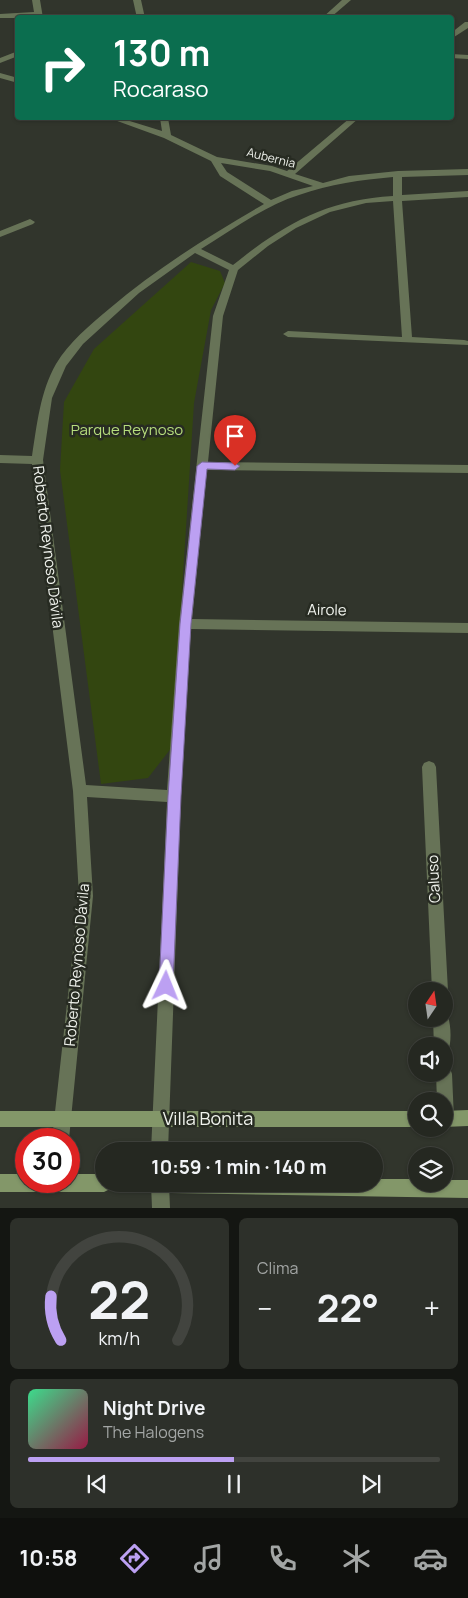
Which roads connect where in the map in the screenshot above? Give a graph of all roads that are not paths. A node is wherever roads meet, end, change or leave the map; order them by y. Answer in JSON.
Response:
{"nodes":[{"id":1,"x":36,"y":0,"type":"edge"},
{"id":2,"x":137,"y":0,"type":"edge"},
{"id":3,"x":346,"y":0,"type":"edge"},
{"id":4,"x":39,"y":15,"type":"edge"},
{"id":5,"x":140,"y":15,"type":"edge"},
{"id":6,"x":328,"y":15,"type":"edge"},
{"id":7,"x":0,"y":16,"type":"edge"},
{"id":8,"x":15,"y":16,"type":"edge"},
{"id":9,"x":468,"y":24,"type":"edge"},
{"id":10,"x":454,"y":35,"type":"edge"},
{"id":11,"x":15,"y":54,"type":"edge"},
{"id":12,"x":454,"y":56,"type":"edge"},
{"id":13,"x":468,"y":57,"type":"edge"},
{"id":14,"x":0,"y":61,"type":"edge"},
{"id":15,"x":1,"y":77,"type":"edge"},
{"id":16,"x":15,"y":80,"type":"edge"},
{"id":17,"x":119,"y":120,"type":"edge"},
{"id":18,"x":142,"y":120,"type":"edge"},
{"id":19,"x":164,"y":120,"type":"edge"},
{"id":20,"x":353,"y":120,"type":"edge"},
{"id":21,"x":167,"y":136,"type":"junction"},
{"id":22,"x":215,"y":159,"type":"junction"},
{"id":23,"x":468,"y":172,"type":"edge"},
{"id":24,"x":288,"y":174,"type":"junction"},
{"id":25,"x":398,"y":174,"type":"junction"},
{"id":26,"x":320,"y":185,"type":"junction"},
{"id":27,"x":468,"y":194,"type":"edge"},
{"id":28,"x":397,"y":197,"type":"junction"},
{"id":29,"x":270,"y":204,"type":"junction"},
{"id":30,"x":30,"y":222,"type":"dead end"},
{"id":31,"x":0,"y":234,"type":"edge"},
{"id":32,"x":194,"y":248,"type":"junction"},
{"id":33,"x":234,"y":269,"type":"junction"},
{"id":34,"x":288,"y":334,"type":"dead end"},
{"id":35,"x":407,"y":340,"type":"junction"},
{"id":36,"x":464,"y":342,"type":"dead end"},
{"id":37,"x":0,"y":459,"type":"edge"},
{"id":38,"x":36,"y":460,"type":"junction"},
{"id":39,"x":202,"y":466,"type":"junction"},
{"id":40,"x":468,"y":469,"type":"edge"},
{"id":41,"x":185,"y":624,"type":"junction"},
{"id":42,"x":468,"y":628,"type":"edge"},
{"id":43,"x":429,"y":767,"type":"dead end"},
{"id":44,"x":80,"y":791,"type":"junction"},
{"id":45,"x":174,"y":796,"type":"junction"},
{"id":46,"x":440,"y":982,"type":"edge"},
{"id":47,"x":468,"y":1118,"type":"edge"},
{"id":48,"x":160,"y":1119,"type":"junction"},
{"id":49,"x":408,"y":1119,"type":"edge"},
{"id":50,"x":453,"y":1119,"type":"edge"},
{"id":51,"x":0,"y":1120,"type":"edge"},
{"id":52,"x":63,"y":1120,"type":"junction"},
{"id":53,"x":62,"y":1128,"type":"edge"},
{"id":54,"x":160,"y":1142,"type":"edge"},
{"id":55,"x":0,"y":1183,"type":"edge"},
{"id":56,"x":15,"y":1183,"type":"edge"},
{"id":57,"x":80,"y":1183,"type":"edge"},
{"id":58,"x":95,"y":1183,"type":"edge"},
{"id":59,"x":383,"y":1188,"type":"edge"},
{"id":60,"x":468,"y":1189,"type":"edge"},
{"id":61,"x":160,"y":1192,"type":"edge"},
{"id":62,"x":161,"y":1208,"type":"edge"}],
"edges":[{"from":1,"to":4,"type":"street"},
{"from":2,"to":5,"type":"street"},
{"from":3,"to":6,"type":"street"},
{"from":7,"to":8,"type":"street"},
{"from":9,"to":10,"type":"street"},
{"from":11,"to":14,"type":"street"},
{"from":12,"to":13,"type":"street"},
{"from":15,"to":16,"type":"street"},
{"from":17,"to":21,"type":"street","name":"Aubernia"},
{"from":18,"to":21,"type":"street","name":"Aubernia"},
{"from":19,"to":21,"type":"street"},
{"from":20,"to":24,"type":"street"},
{"from":21,"to":22,"type":"street","name":"Aubernia"},
{"from":22,"to":24,"type":"street","name":"Aubernia"},
{"from":22,"to":29,"type":"street","name":"Aubernia"},
{"from":23,"to":25,"type":"street","name":"Roberto Reynoso Dávila"},
{"from":24,"to":26,"type":"street","name":"Aubernia"},
{"from":25,"to":26,"type":"street","name":"Roberto Reynoso Dávila"},
{"from":25,"to":28,"type":"street"},
{"from":26,"to":29,"type":"street","name":"Roberto Reynoso Dávila"},
{"from":27,"to":28,"type":"street"},
{"from":28,"to":33,"type":"street"},
{"from":28,"to":35,"type":"street"},
{"from":29,"to":32,"type":"street","name":"Roberto Reynoso Dávila"},
{"from":30,"to":31,"type":"street"},
{"from":32,"to":33,"type":"street"},
{"from":32,"to":38,"type":"street","name":"Roberto Reynoso Dávila"},
{"from":33,"to":39,"type":"street"},
{"from":34,"to":35,"type":"street"},
{"from":35,"to":36,"type":"street"},
{"from":37,"to":38,"type":"street"},
{"from":38,"to":44,"type":"street","name":"Roberto Reynoso Dávila"},
{"from":39,"to":40,"type":"street"},
{"from":39,"to":41,"type":"street"},
{"from":41,"to":42,"type":"street","name":"Airole"},
{"from":41,"to":45,"type":"street"},
{"from":43,"to":46,"type":"street","name":"Caluso"},
{"from":44,"to":45,"type":"street"},
{"from":44,"to":52,"type":"street","name":"Roberto Reynoso Dávila"},
{"from":45,"to":48,"type":"street"},
{"from":47,"to":50,"type":"street"},
{"from":48,"to":49,"type":"street","name":"Villa Bonita"},
{"from":48,"to":52,"type":"street","name":"Villa Bonita"},
{"from":48,"to":54,"type":"street"},
{"from":51,"to":52,"type":"street","name":"Villa Bonita"},
{"from":52,"to":53,"type":"street","name":"Roberto Reynoso Dávila"},
{"from":55,"to":56,"type":"street"},
{"from":57,"to":58,"type":"street"},
{"from":59,"to":60,"type":"street"},
{"from":61,"to":62,"type":"street"}]}
